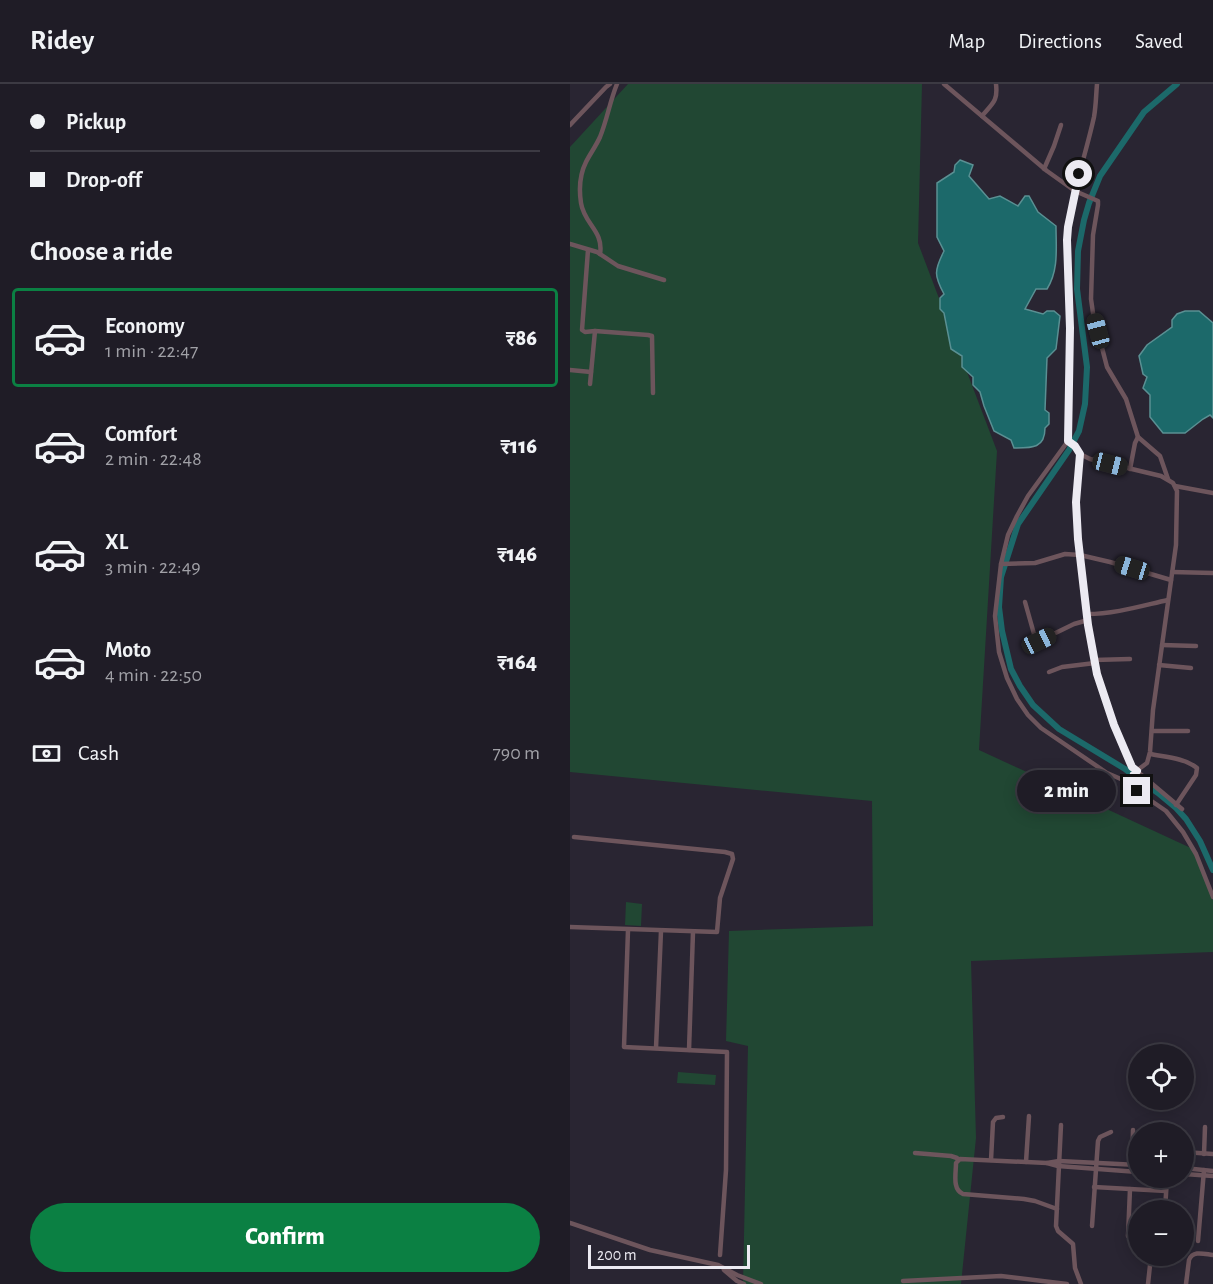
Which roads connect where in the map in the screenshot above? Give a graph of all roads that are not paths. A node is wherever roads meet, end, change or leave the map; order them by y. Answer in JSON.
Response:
{"nodes":[{"id":1,"x":617,"y":84,"type":"edge"},
{"id":2,"x":944,"y":84,"type":"edge"},
{"id":3,"x":996,"y":84,"type":"edge"},
{"id":4,"x":1091,"y":84,"type":"edge"},
{"id":5,"x":607,"y":85,"type":"edge"},
{"id":6,"x":1096,"y":87,"type":"edge"},
{"id":7,"x":982,"y":116,"type":"junction"},
{"id":8,"x":570,"y":124,"type":"edge"},
{"id":9,"x":1061,"y":125,"type":"dead end"},
{"id":10,"x":1044,"y":168,"type":"junction"},
{"id":11,"x":1075,"y":191,"type":"junction"},
{"id":12,"x":570,"y":244,"type":"edge"},
{"id":13,"x":588,"y":250,"type":"junction"},
{"id":14,"x":600,"y":254,"type":"junction"},
{"id":15,"x":664,"y":280,"type":"dead end"},
{"id":16,"x":595,"y":331,"type":"junction"},
{"id":17,"x":570,"y":370,"type":"edge"},
{"id":18,"x":591,"y":372,"type":"junction"},
{"id":19,"x":590,"y":384,"type":"dead end"},
{"id":20,"x":653,"y":393,"type":"dead end"},
{"id":21,"x":1138,"y":437,"type":"junction"},
{"id":22,"x":1071,"y":443,"type":"junction"},
{"id":23,"x":1080,"y":454,"type":"junction"},
{"id":24,"x":1130,"y":469,"type":"junction"},
{"id":25,"x":1167,"y":479,"type":"junction"},
{"id":26,"x":1175,"y":486,"type":"junction"},
{"id":27,"x":1213,"y":493,"type":"edge"},
{"id":28,"x":1080,"y":555,"type":"junction"},
{"id":29,"x":1004,"y":564,"type":"junction"},
{"id":30,"x":1172,"y":572,"type":"junction"},
{"id":31,"x":1213,"y":573,"type":"edge"},
{"id":32,"x":1171,"y":580,"type":"junction"},
{"id":33,"x":1168,"y":600,"type":"junction"},
{"id":34,"x":1025,"y":602,"type":"dead end"},
{"id":35,"x":1087,"y":617,"type":"junction"},
{"id":36,"x":1162,"y":645,"type":"junction"},
{"id":37,"x":1196,"y":646,"type":"dead end"},
{"id":38,"x":1130,"y":659,"type":"dead end"},
{"id":39,"x":1095,"y":661,"type":"junction"},
{"id":40,"x":1159,"y":665,"type":"junction"},
{"id":41,"x":1191,"y":669,"type":"dead end"},
{"id":42,"x":1049,"y":672,"type":"dead end"},
{"id":43,"x":1152,"y":730,"type":"junction"},
{"id":44,"x":1188,"y":732,"type":"dead end"},
{"id":45,"x":1150,"y":754,"type":"junction"},
{"id":46,"x":1135,"y":774,"type":"junction"},
{"id":47,"x":1130,"y":783,"type":"junction"},
{"id":48,"x":1176,"y":805,"type":"junction"},
{"id":49,"x":1182,"y":809,"type":"dead end"},
{"id":50,"x":574,"y":837,"type":"dead end"},
{"id":51,"x":1213,"y":897,"type":"edge"},
{"id":52,"x":570,"y":927,"type":"edge"},
{"id":53,"x":628,"y":930,"type":"junction"},
{"id":54,"x":661,"y":931,"type":"junction"},
{"id":55,"x":693,"y":932,"type":"junction"},
{"id":56,"x":656,"y":1048,"type":"junction"},
{"id":57,"x":689,"y":1050,"type":"junction"},
{"id":58,"x":1029,"y":1116,"type":"dead end"},
{"id":59,"x":1003,"y":1117,"type":"dead end"},
{"id":60,"x":1061,"y":1125,"type":"dead end"},
{"id":61,"x":1205,"y":1127,"type":"dead end"},
{"id":62,"x":1111,"y":1132,"type":"dead end"},
{"id":63,"x":915,"y":1153,"type":"dead end"},
{"id":64,"x":1194,"y":1153,"type":"edge"},
{"id":65,"x":1204,"y":1154,"type":"junction"},
{"id":66,"x":1213,"y":1154,"type":"edge"},
{"id":67,"x":958,"y":1160,"type":"junction"},
{"id":68,"x":991,"y":1160,"type":"junction"},
{"id":69,"x":1026,"y":1162,"type":"junction"},
{"id":70,"x":1059,"y":1164,"type":"junction"},
{"id":71,"x":1096,"y":1166,"type":"junction"},
{"id":72,"x":1128,"y":1168,"type":"edge"},
{"id":73,"x":1194,"y":1170,"type":"edge"},
{"id":74,"x":1213,"y":1171,"type":"edge"},
{"id":75,"x":1204,"y":1173,"type":"junction"},
{"id":76,"x":1194,"y":1174,"type":"edge"},
{"id":77,"x":1213,"y":1176,"type":"edge"},
{"id":78,"x":1094,"y":1187,"type":"junction"},
{"id":79,"x":1166,"y":1188,"type":"edge"},
{"id":80,"x":1130,"y":1189,"type":"junction"},
{"id":81,"x":1166,"y":1191,"type":"junction"},
{"id":82,"x":1130,"y":1200,"type":"edge"},
{"id":83,"x":1166,"y":1200,"type":"edge"},
{"id":84,"x":1057,"y":1209,"type":"junction"},
{"id":85,"x":570,"y":1223,"type":"edge"},
{"id":86,"x":1092,"y":1226,"type":"dead end"},
{"id":87,"x":1198,"y":1241,"type":"dead end"},
{"id":88,"x":720,"y":1255,"type":"dead end"},
{"id":89,"x":1213,"y":1255,"type":"edge"},
{"id":90,"x":718,"y":1265,"type":"junction"},
{"id":91,"x":1149,"y":1266,"type":"edge"},
{"id":92,"x":903,"y":1281,"type":"dead end"},
{"id":93,"x":744,"y":1284,"type":"edge"},
{"id":94,"x":761,"y":1284,"type":"edge"},
{"id":95,"x":1067,"y":1284,"type":"edge"},
{"id":96,"x":1081,"y":1284,"type":"edge"},
{"id":97,"x":1148,"y":1284,"type":"edge"},
{"id":98,"x":1186,"y":1284,"type":"edge"}],
"edges":[{"from":1,"to":14,"type":"street"},
{"from":2,"to":7,"type":"street"},
{"from":3,"to":7,"type":"street"},
{"from":4,"to":6,"type":"street"},
{"from":5,"to":8,"type":"street"},
{"from":6,"to":11,"type":"street"},
{"from":7,"to":10,"type":"street"},
{"from":9,"to":10,"type":"street"},
{"from":10,"to":11,"type":"street"},
{"from":11,"to":21,"type":"street"},
{"from":11,"to":22,"type":"street"},
{"from":12,"to":13,"type":"street"},
{"from":13,"to":14,"type":"street"},
{"from":13,"to":16,"type":"street"},
{"from":14,"to":15,"type":"street"},
{"from":16,"to":18,"type":"street"},
{"from":16,"to":20,"type":"street"},
{"from":17,"to":18,"type":"street"},
{"from":18,"to":19,"type":"street"},
{"from":21,"to":24,"type":"street"},
{"from":21,"to":25,"type":"street"},
{"from":22,"to":23,"type":"street"},
{"from":22,"to":29,"type":"street"},
{"from":23,"to":24,"type":"street"},
{"from":23,"to":28,"type":"street"},
{"from":24,"to":25,"type":"street"},
{"from":25,"to":26,"type":"street"},
{"from":26,"to":27,"type":"street"},
{"from":26,"to":30,"type":"street"},
{"from":28,"to":29,"type":"street"},
{"from":28,"to":32,"type":"street"},
{"from":28,"to":35,"type":"street"},
{"from":29,"to":47,"type":"street"},
{"from":30,"to":31,"type":"street"},
{"from":30,"to":32,"type":"street"},
{"from":32,"to":33,"type":"street"},
{"from":33,"to":35,"type":"street"},
{"from":33,"to":36,"type":"street"},
{"from":34,"to":35,"type":"street"},
{"from":35,"to":39,"type":"street"},
{"from":36,"to":37,"type":"street"},
{"from":36,"to":40,"type":"street"},
{"from":38,"to":39,"type":"street"},
{"from":39,"to":42,"type":"street"},
{"from":39,"to":46,"type":"street"},
{"from":40,"to":41,"type":"street"},
{"from":40,"to":43,"type":"street"},
{"from":43,"to":44,"type":"street"},
{"from":43,"to":45,"type":"street"},
{"from":45,"to":46,"type":"street"},
{"from":45,"to":48,"type":"street"},
{"from":46,"to":47,"type":"street"},
{"from":46,"to":48,"type":"street"},
{"from":47,"to":51,"type":"street"},
{"from":48,"to":49,"type":"street"},
{"from":50,"to":55,"type":"street"},
{"from":52,"to":53,"type":"street"},
{"from":53,"to":54,"type":"street"},
{"from":53,"to":56,"type":"street"},
{"from":54,"to":55,"type":"street"},
{"from":54,"to":56,"type":"street"},
{"from":55,"to":57,"type":"street"},
{"from":56,"to":57,"type":"street"},
{"from":57,"to":88,"type":"street"},
{"from":58,"to":69,"type":"street"},
{"from":59,"to":68,"type":"street"},
{"from":60,"to":70,"type":"street"},
{"from":61,"to":65,"type":"street"},
{"from":62,"to":71,"type":"street"},
{"from":63,"to":67,"type":"street"},
{"from":64,"to":65,"type":"street"},
{"from":65,"to":66,"type":"street"},
{"from":67,"to":68,"type":"street"},
{"from":67,"to":84,"type":"street"},
{"from":68,"to":69,"type":"street"},
{"from":69,"to":70,"type":"street"},
{"from":70,"to":71,"type":"street"},
{"from":70,"to":84,"type":"street"},
{"from":71,"to":72,"type":"street"},
{"from":71,"to":78,"type":"street"},
{"from":73,"to":75,"type":"street"},
{"from":74,"to":75,"type":"street"},
{"from":75,"to":76,"type":"street"},
{"from":75,"to":77,"type":"street"},
{"from":75,"to":87,"type":"street"},
{"from":78,"to":80,"type":"street"},
{"from":78,"to":86,"type":"street"},
{"from":79,"to":81,"type":"street"},
{"from":80,"to":81,"type":"street"},
{"from":80,"to":82,"type":"street"},
{"from":81,"to":83,"type":"street"},
{"from":84,"to":96,"type":"street"},
{"from":85,"to":90,"type":"street"},
{"from":89,"to":98,"type":"street"},
{"from":90,"to":93,"type":"street"},
{"from":90,"to":94,"type":"street"},
{"from":91,"to":97,"type":"street"},
{"from":92,"to":95,"type":"street"}]}
